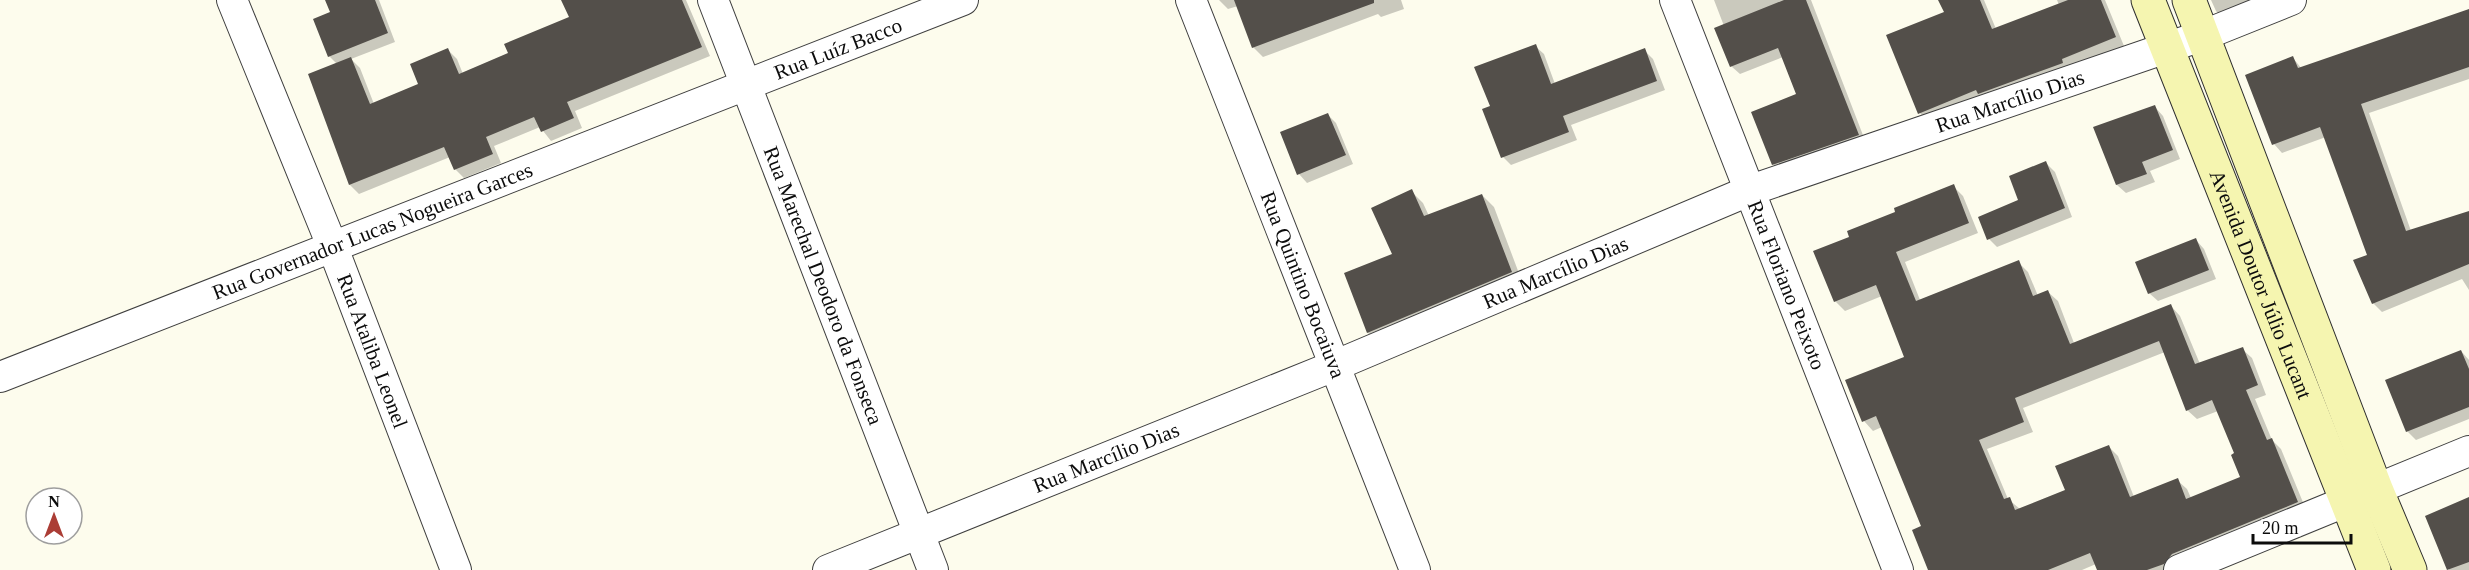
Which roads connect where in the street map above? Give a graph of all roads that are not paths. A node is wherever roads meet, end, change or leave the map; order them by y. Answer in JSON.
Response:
{"nodes":[{"id":1,"x":232,"y":0,"type":"edge"},
{"id":2,"x":712,"y":0,"type":"edge"},
{"id":3,"x":963,"y":0,"type":"edge"},
{"id":4,"x":1191,"y":0,"type":"edge"},
{"id":5,"x":1675,"y":0,"type":"edge"},
{"id":6,"x":2148,"y":0,"type":"edge"},
{"id":7,"x":2189,"y":0,"type":"edge"},
{"id":8,"x":2291,"y":0,"type":"edge"},
{"id":9,"x":2204,"y":35,"type":"junction"},
{"id":10,"x":2167,"y":47,"type":"junction"},
{"id":11,"x":745,"y":84,"type":"junction"},
{"id":12,"x":1750,"y":190,"type":"junction"},
{"id":13,"x":333,"y":248,"type":"junction"},
{"id":14,"x":1334,"y":366,"type":"junction"},
{"id":15,"x":0,"y":377,"type":"edge"},
{"id":16,"x":2469,"y":452,"type":"edge"},
{"id":17,"x":2361,"y":495,"type":"junction"},
{"id":18,"x":920,"y":535,"type":"junction"},
{"id":19,"x":456,"y":570,"type":"edge"},
{"id":20,"x":828,"y":570,"type":"edge"},
{"id":21,"x":933,"y":570,"type":"edge"},
{"id":22,"x":1415,"y":570,"type":"edge"},
{"id":23,"x":1898,"y":570,"type":"edge"},
{"id":24,"x":2179,"y":570,"type":"edge"},
{"id":25,"x":2374,"y":570,"type":"edge"},
{"id":26,"x":2410,"y":570,"type":"edge"}],
"edges":[{"from":1,"to":13,"type":"street","name":"Rua Ataliba Leonel"},
{"from":2,"to":11,"type":"street","name":"Rua Marechal Deodoro da Fonseca"},
{"from":3,"to":11,"type":"street","name":"Rua Luíz Bacco"},
{"from":4,"to":14,"type":"street","name":"Rua Quintino Bocaiuva"},
{"from":5,"to":12,"type":"street","name":"Rua Floriano Peixoto"},
{"from":6,"to":10,"type":"street","name":"Avenida Doutor Júlio Lucant"},
{"from":7,"to":9,"type":"street","name":"Avenida Doutor Júlio Lucant"},
{"from":8,"to":9,"type":"street","name":"Rua Marcílio Dias"},
{"from":9,"to":10,"type":"street","name":"Rua Marcílio Dias"},
{"from":9,"to":17,"type":"street","name":"Avenida Doutor Júlio Lucant"},
{"from":10,"to":12,"type":"street","name":"Rua Marcílio Dias"},
{"from":10,"to":17,"type":"street","name":"Avenida Doutor Júlio Lucant"},
{"from":11,"to":13,"type":"street","name":"Rua Governador Lucas Nogueira Garces"},
{"from":11,"to":18,"type":"street","name":"Rua Marechal Deodoro da Fonseca"},
{"from":12,"to":14,"type":"street","name":"Rua Marcílio Dias"},
{"from":12,"to":23,"type":"street","name":"Rua Floriano Peixoto"},
{"from":13,"to":15,"type":"street","name":"Rua Governador Lucas Nogueira Garces"},
{"from":13,"to":19,"type":"street","name":"Rua Ataliba Leonel"},
{"from":14,"to":18,"type":"street","name":"Rua Marcílio Dias"},
{"from":14,"to":22,"type":"street","name":"Rua Quintino Bocaiuva"},
{"from":16,"to":17,"type":"street"},
{"from":17,"to":24,"type":"street"},
{"from":17,"to":25,"type":"street","name":"Avenida Doutor Júlio Lucant"},
{"from":17,"to":26,"type":"street","name":"Avenida Doutor Júlio Lucant"},
{"from":18,"to":20,"type":"street","name":"Rua Marcílio Dias"},
{"from":18,"to":21,"type":"street","name":"Rua Marechal Deodoro da Fonseca"}]}
